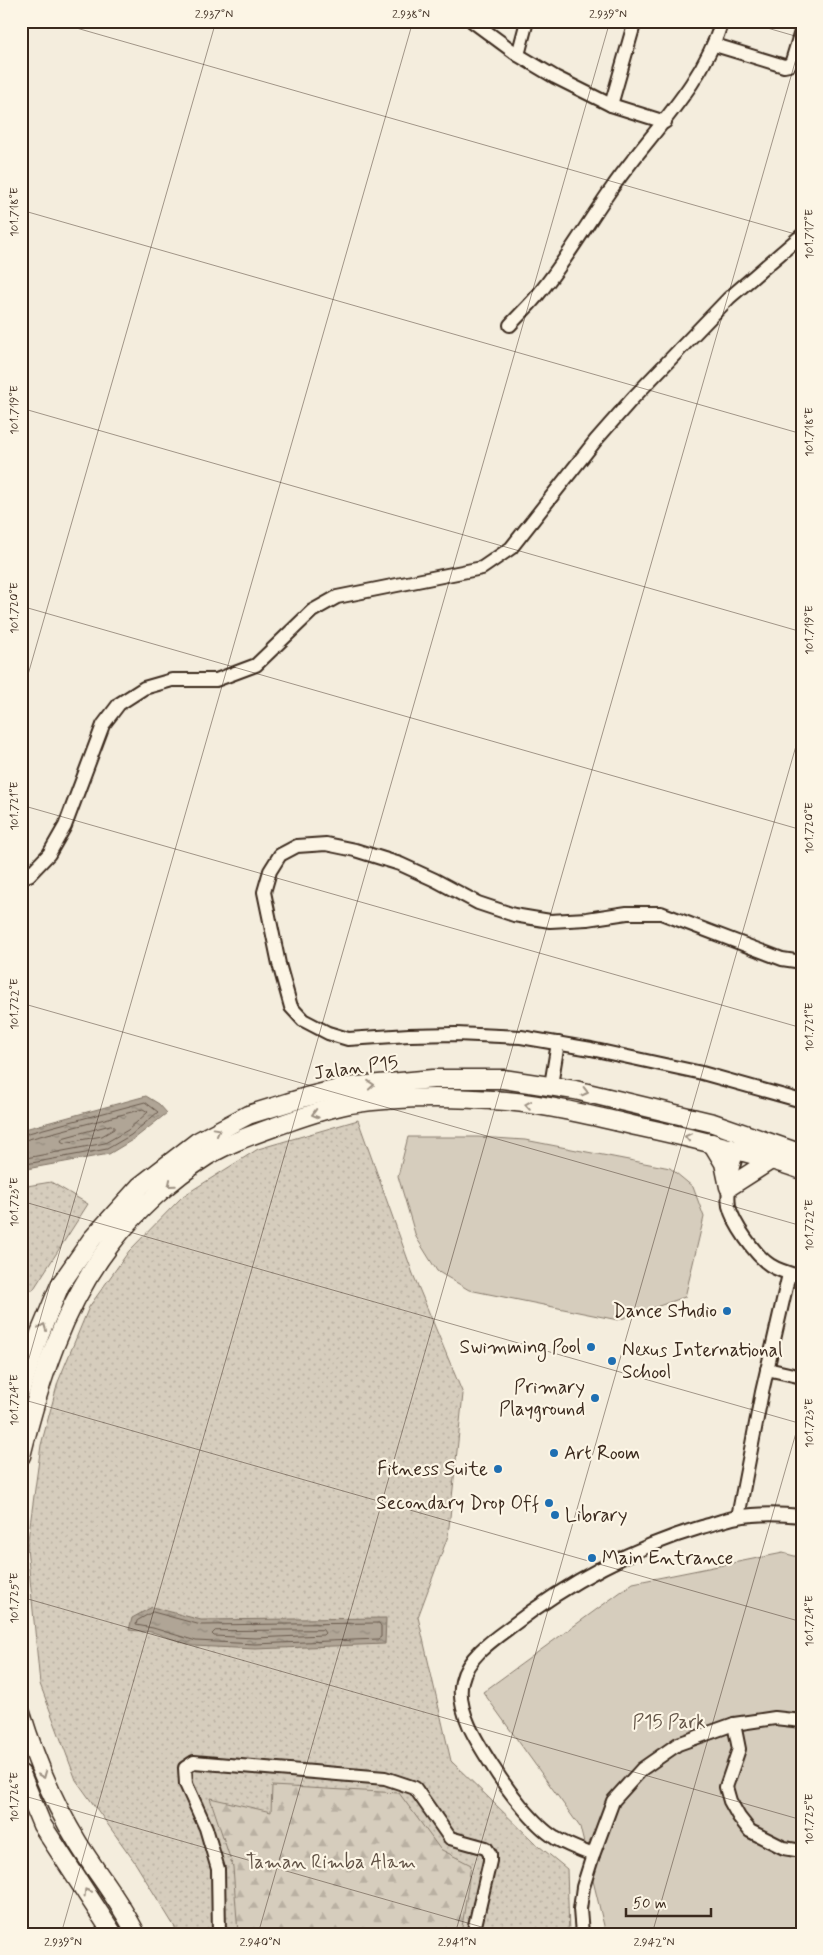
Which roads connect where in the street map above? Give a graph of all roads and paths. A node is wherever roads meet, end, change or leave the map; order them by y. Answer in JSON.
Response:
{"nodes":[{"id":1,"x":472,"y":21,"type":"edge"},
{"id":2,"x":527,"y":21,"type":"edge"},
{"id":3,"x":635,"y":21,"type":"edge"},
{"id":4,"x":722,"y":21,"type":"edge"},
{"id":5,"x":802,"y":28,"type":"edge"},
{"id":6,"x":714,"y":44,"type":"junction"},
{"id":7,"x":518,"y":55,"type":"junction"},
{"id":8,"x":612,"y":105,"type":"junction"},
{"id":9,"x":665,"y":122,"type":"junction"},
{"id":10,"x":802,"y":235,"type":"edge"},
{"id":11,"x":510,"y":325,"type":"dead end"},
{"id":12,"x":21,"y":878,"type":"edge"},
{"id":13,"x":802,"y":962,"type":"edge"},
{"id":14,"x":558,"y":1043,"type":"junction"},
{"id":15,"x":551,"y":1085,"type":"junction"},
{"id":16,"x":346,"y":1087,"type":"junction"},
{"id":17,"x":802,"y":1101,"type":"edge"},
{"id":18,"x":347,"y":1105,"type":"junction"},
{"id":19,"x":741,"y":1142,"type":"junction"},
{"id":20,"x":712,"y":1143,"type":"junction"},
{"id":21,"x":802,"y":1154,"type":"edge"},
{"id":22,"x":771,"y":1160,"type":"junction"},
{"id":23,"x":802,"y":1170,"type":"edge"},
{"id":24,"x":729,"y":1187,"type":"junction"},
{"id":25,"x":789,"y":1274,"type":"junction"},
{"id":26,"x":802,"y":1277,"type":"edge"},
{"id":27,"x":767,"y":1369,"type":"junction"},
{"id":28,"x":802,"y":1377,"type":"edge"},
{"id":29,"x":23,"y":1382,"type":"edge"},
{"id":30,"x":25,"y":1422,"type":"edge"},
{"id":31,"x":21,"y":1456,"type":"edge"},
{"id":32,"x":802,"y":1516,"type":"edge"},
{"id":33,"x":738,"y":1517,"type":"junction"},
{"id":34,"x":21,"y":1713,"type":"edge"},
{"id":35,"x":802,"y":1721,"type":"edge"},
{"id":36,"x":734,"y":1724,"type":"junction"},
{"id":37,"x":21,"y":1774,"type":"edge"},
{"id":38,"x":802,"y":1851,"type":"edge"},
{"id":39,"x":592,"y":1855,"type":"junction"},
{"id":40,"x":113,"y":1934,"type":"edge"},
{"id":41,"x":136,"y":1934,"type":"edge"},
{"id":42,"x":219,"y":1934,"type":"edge"},
{"id":43,"x":472,"y":1934,"type":"edge"},
{"id":44,"x":582,"y":1934,"type":"edge"}],
"edges":[{"from":1,"to":7,"type":"street"},
{"from":2,"to":7,"type":"street"},
{"from":3,"to":8,"type":"street"},
{"from":4,"to":6,"type":"street"},
{"from":5,"to":6,"type":"street"},
{"from":6,"to":9,"type":"street"},
{"from":7,"to":8,"type":"street"},
{"from":8,"to":9,"type":"street"},
{"from":9,"to":11,"type":"street"},
{"from":10,"to":12,"type":"street"},
{"from":13,"to":14,"type":"street"},
{"from":14,"to":15,"type":"street"},
{"from":14,"to":17,"type":"street"},
{"from":16,"to":15,"type":"street","name":"Jalan P15","one_way":true},
{"from":15,"to":19,"type":"street","name":"Jalan P15","one_way":true},
{"from":16,"to":18,"type":"street"},
{"from":29,"to":16,"type":"street","name":"Jalan P15","one_way":true},
{"from":20,"to":18,"type":"street","name":"Jalan P15","one_way":true},
{"from":18,"to":30,"type":"street","name":"Jalan P15","one_way":true},
{"from":19,"to":20,"type":"street","name":"Jalan P15"},
{"from":19,"to":21,"type":"street","name":"Jalan P15"},
{"from":19,"to":22,"type":"street","name":"Jalan P15"},
{"from":19,"to":24,"type":"street"},
{"from":20,"to":24,"type":"street"},
{"from":22,"to":23,"type":"street","name":"Jalan P15"},
{"from":22,"to":24,"type":"street"},
{"from":24,"to":25,"type":"street"},
{"from":25,"to":26,"type":"street"},
{"from":25,"to":27,"type":"street"},
{"from":27,"to":28,"type":"street"},
{"from":27,"to":33,"type":"street"},
{"from":30,"to":31,"type":"street","name":"Jalan P15"},
{"from":32,"to":33,"type":"street"},
{"from":33,"to":39,"type":"street"},
{"from":34,"to":41,"type":"street","one_way":true},
{"from":35,"to":36,"type":"street"},
{"from":36,"to":38,"type":"street"},
{"from":36,"to":39,"type":"street"},
{"from":40,"to":37,"type":"street","one_way":true},
{"from":39,"to":44,"type":"street"},
{"from":42,"to":43,"type":"street"}]}
